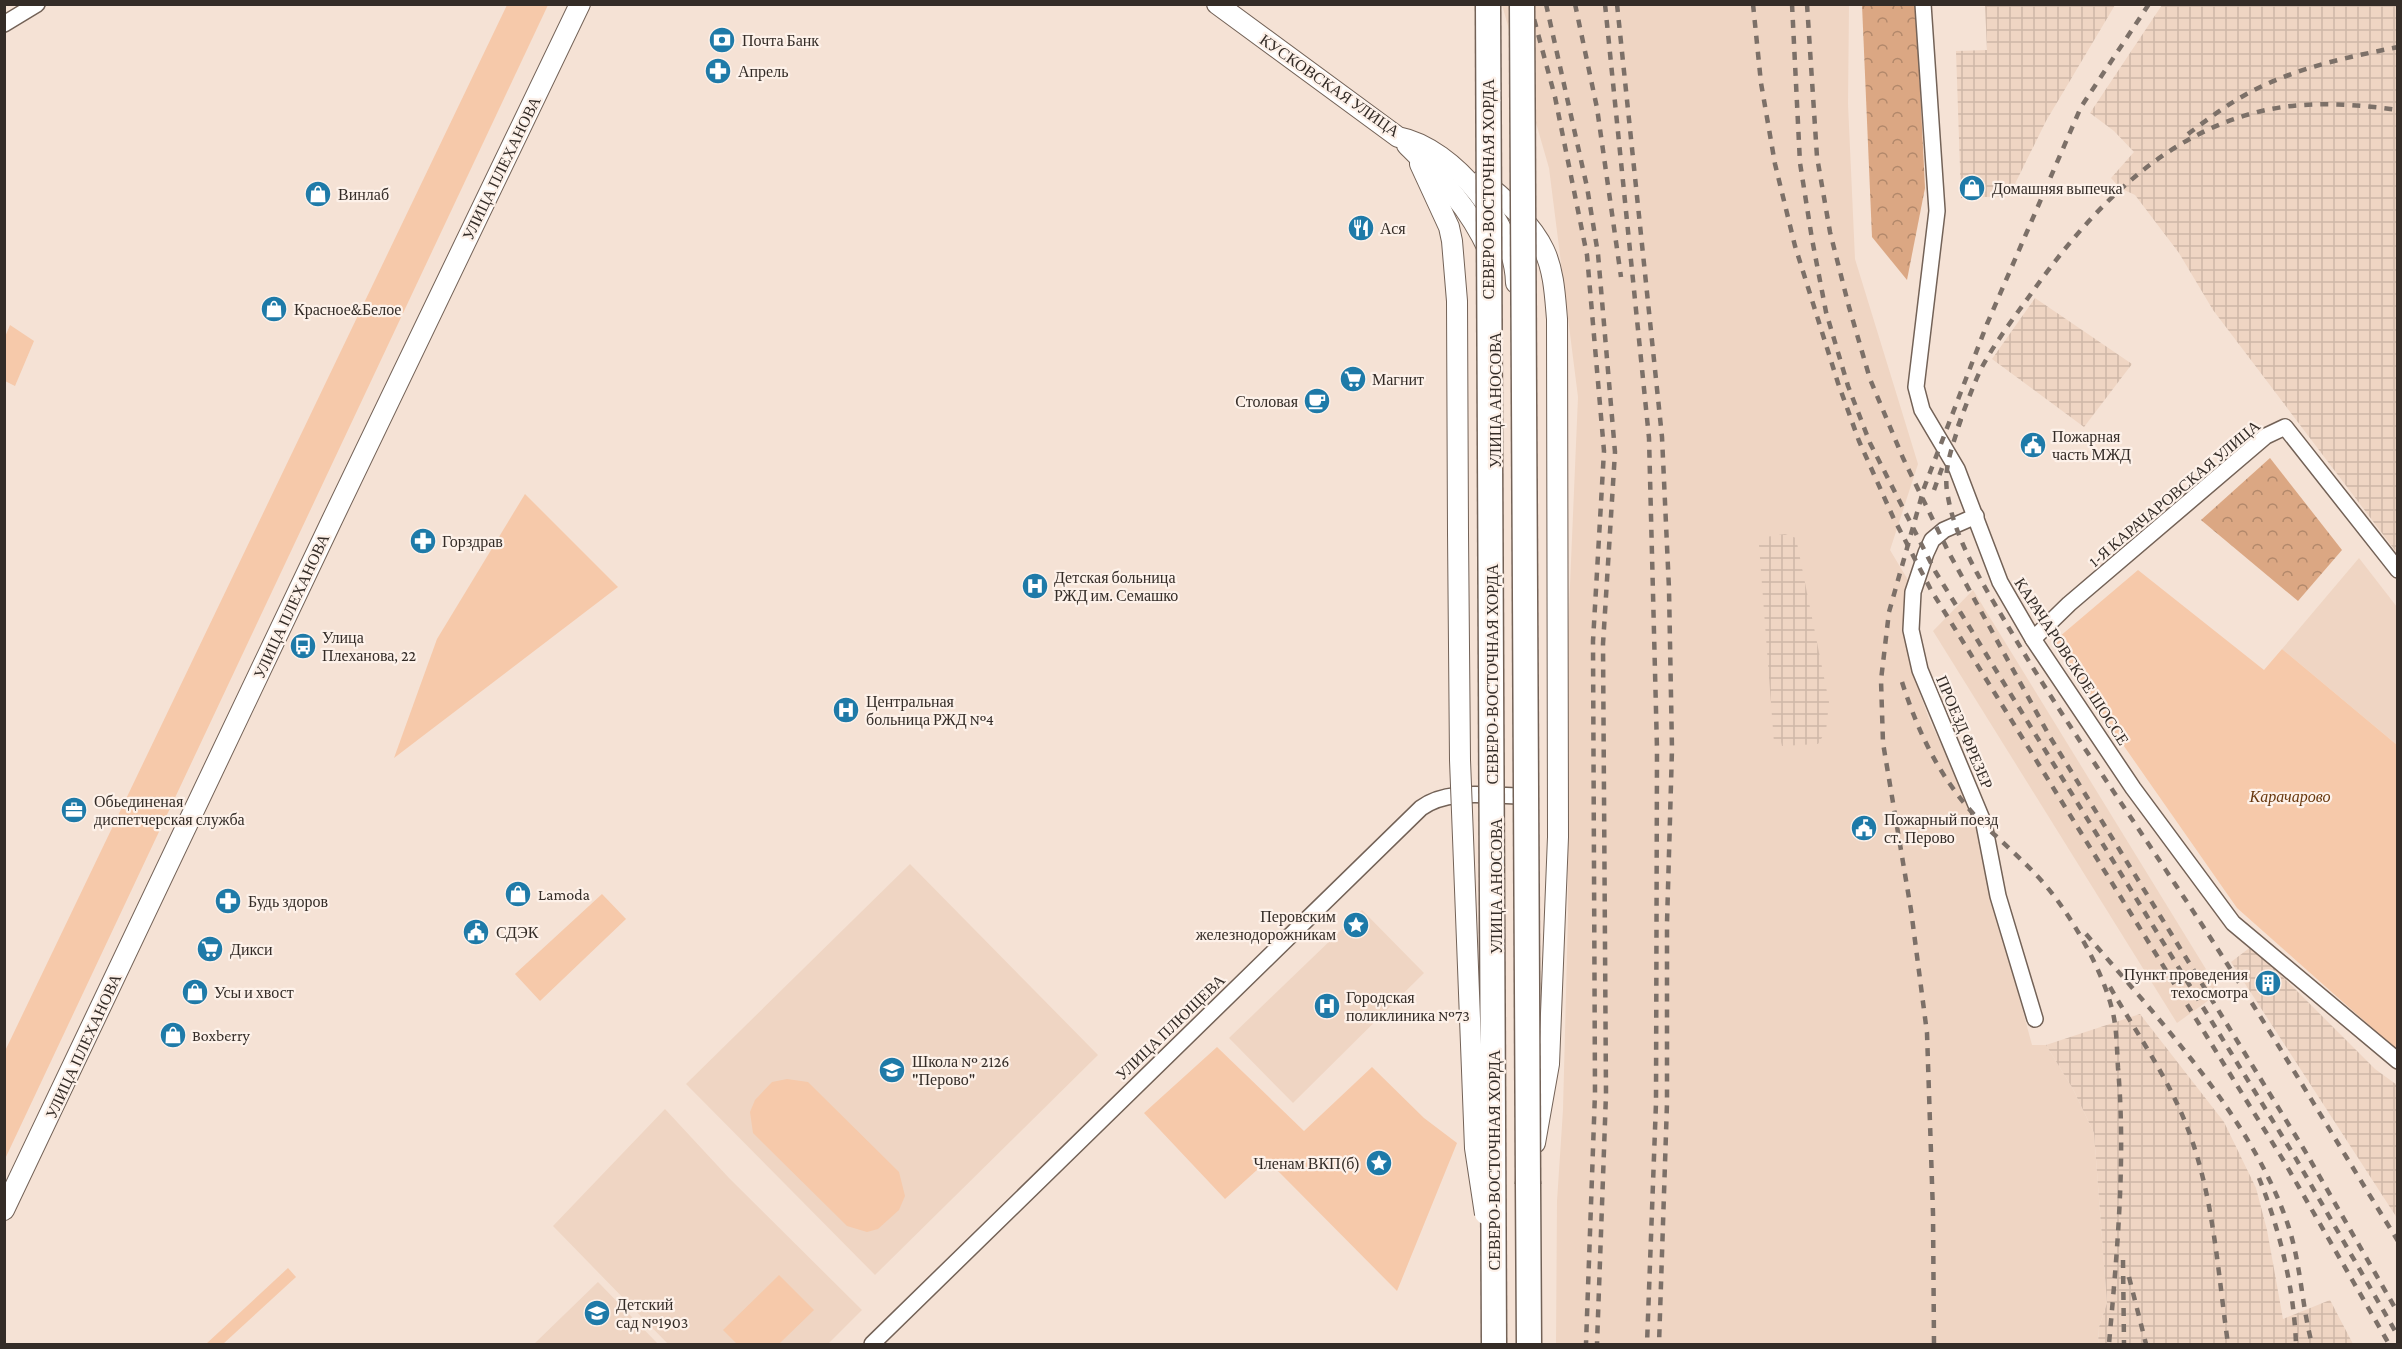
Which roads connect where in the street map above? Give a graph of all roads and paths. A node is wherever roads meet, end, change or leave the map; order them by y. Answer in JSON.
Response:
{"nodes":[{"id":1,"x":37,"y":4,"type":"edge"},
{"id":2,"x":580,"y":4,"type":"edge"},
{"id":3,"x":1217,"y":4,"type":"edge"},
{"id":4,"x":1488,"y":4,"type":"edge"},
{"id":5,"x":1522,"y":4,"type":"edge"},
{"id":6,"x":1923,"y":4,"type":"edge"},
{"id":7,"x":4,"y":24,"type":"edge"},
{"id":8,"x":1398,"y":137,"type":"junction"},
{"id":9,"x":1415,"y":153,"type":"junction"},
{"id":10,"x":1460,"y":171,"type":"junction"},
{"id":11,"x":1493,"y":215,"type":"joint"},
{"id":12,"x":1976,"y":516,"type":"junction"},
{"id":13,"x":2397,"y":570,"type":"edge"},
{"id":14,"x":2033,"y":639,"type":"junction"},
{"id":15,"x":1496,"y":796,"type":"junction"},
{"id":16,"x":1521,"y":796,"type":"junction"},
{"id":17,"x":2035,"y":1019,"type":"dead end"},
{"id":18,"x":2397,"y":1061,"type":"edge"},
{"id":19,"x":1528,"y":1184,"type":"junction"},
{"id":20,"x":4,"y":1210,"type":"edge"},
{"id":21,"x":1494,"y":1275,"type":"junction"},
{"id":22,"x":872,"y":1344,"type":"edge"},
{"id":23,"x":1495,"y":1344,"type":"edge"},
{"id":24,"x":1522,"y":1344,"type":"edge"},
{"id":25,"x":1529,"y":1344,"type":"edge"}],
"edges":[{"from":1,"to":7,"type":"street"},
{"from":2,"to":20,"type":"street","name":"УЛИЦА ПЛЕХАНОВА"},
{"from":3,"to":8,"type":"street","name":"КУСКОВСКАЯ УЛИЦА"},
{"from":4,"to":21,"type":"main road","name":"СЕВЕРО-ВОСТОЧНАЯ ХОРДА","bridge":true},
{"from":5,"to":19,"type":"main road","name":"СЕВЕРО-ВОСТОЧНАЯ ХОРДА","bridge":true},
{"from":6,"to":12,"type":"street","name":"КАРАЧАРОВСКОЕ ШОССЕ"},
{"from":8,"to":9,"type":"street","name":"УЛИЦА АНОСОВА"},
{"from":8,"to":10,"type":"street","name":"КУСКОВСКАЯ УЛИЦА"},
{"from":9,"to":15,"type":"street","name":"УЛИЦА АНОСОВА"},
{"from":9,"to":21,"type":"street","bridge":true},
{"from":10,"to":11,"type":"street","name":"КУСКОВСКАЯ УЛИЦА"},
{"from":10,"to":19,"type":"street","bridge":true},
{"from":11,"to":16,"type":"street","name":"УЛИЦА АНОСОВА"},
{"from":12,"to":14,"type":"street","name":"КАРАЧАРОВСКОЕ ШОССЕ"},
{"from":12,"to":17,"type":"street","name":"ПРОЕЗД ФРЕЗЕР"},
{"from":13,"to":14,"type":"street","name":"1-Я КАРАЧАРОВСКАЯ УЛИЦА"},
{"from":14,"to":18,"type":"street","name":"КАРАЧАРОВСКОЕ ШОССЕ"},
{"from":15,"to":16,"type":"street","name":"УЛИЦА ПЛЮЩЕВА"},
{"from":15,"to":22,"type":"street","name":"УЛИЦА ПЛЮЩЕВА"},
{"from":15,"to":23,"type":"street","name":"УЛИЦА АНОСОВА"},
{"from":16,"to":24,"type":"street","name":"УЛИЦА АНОСОВА"},
{"from":19,"to":25,"type":"main road","name":"СЕВЕРО-ВОСТОЧНАЯ ХОРДА"},
{"from":21,"to":23,"type":"main road","name":"СЕВЕРО-ВОСТОЧНАЯ ХОРДА","bridge":true}]}
